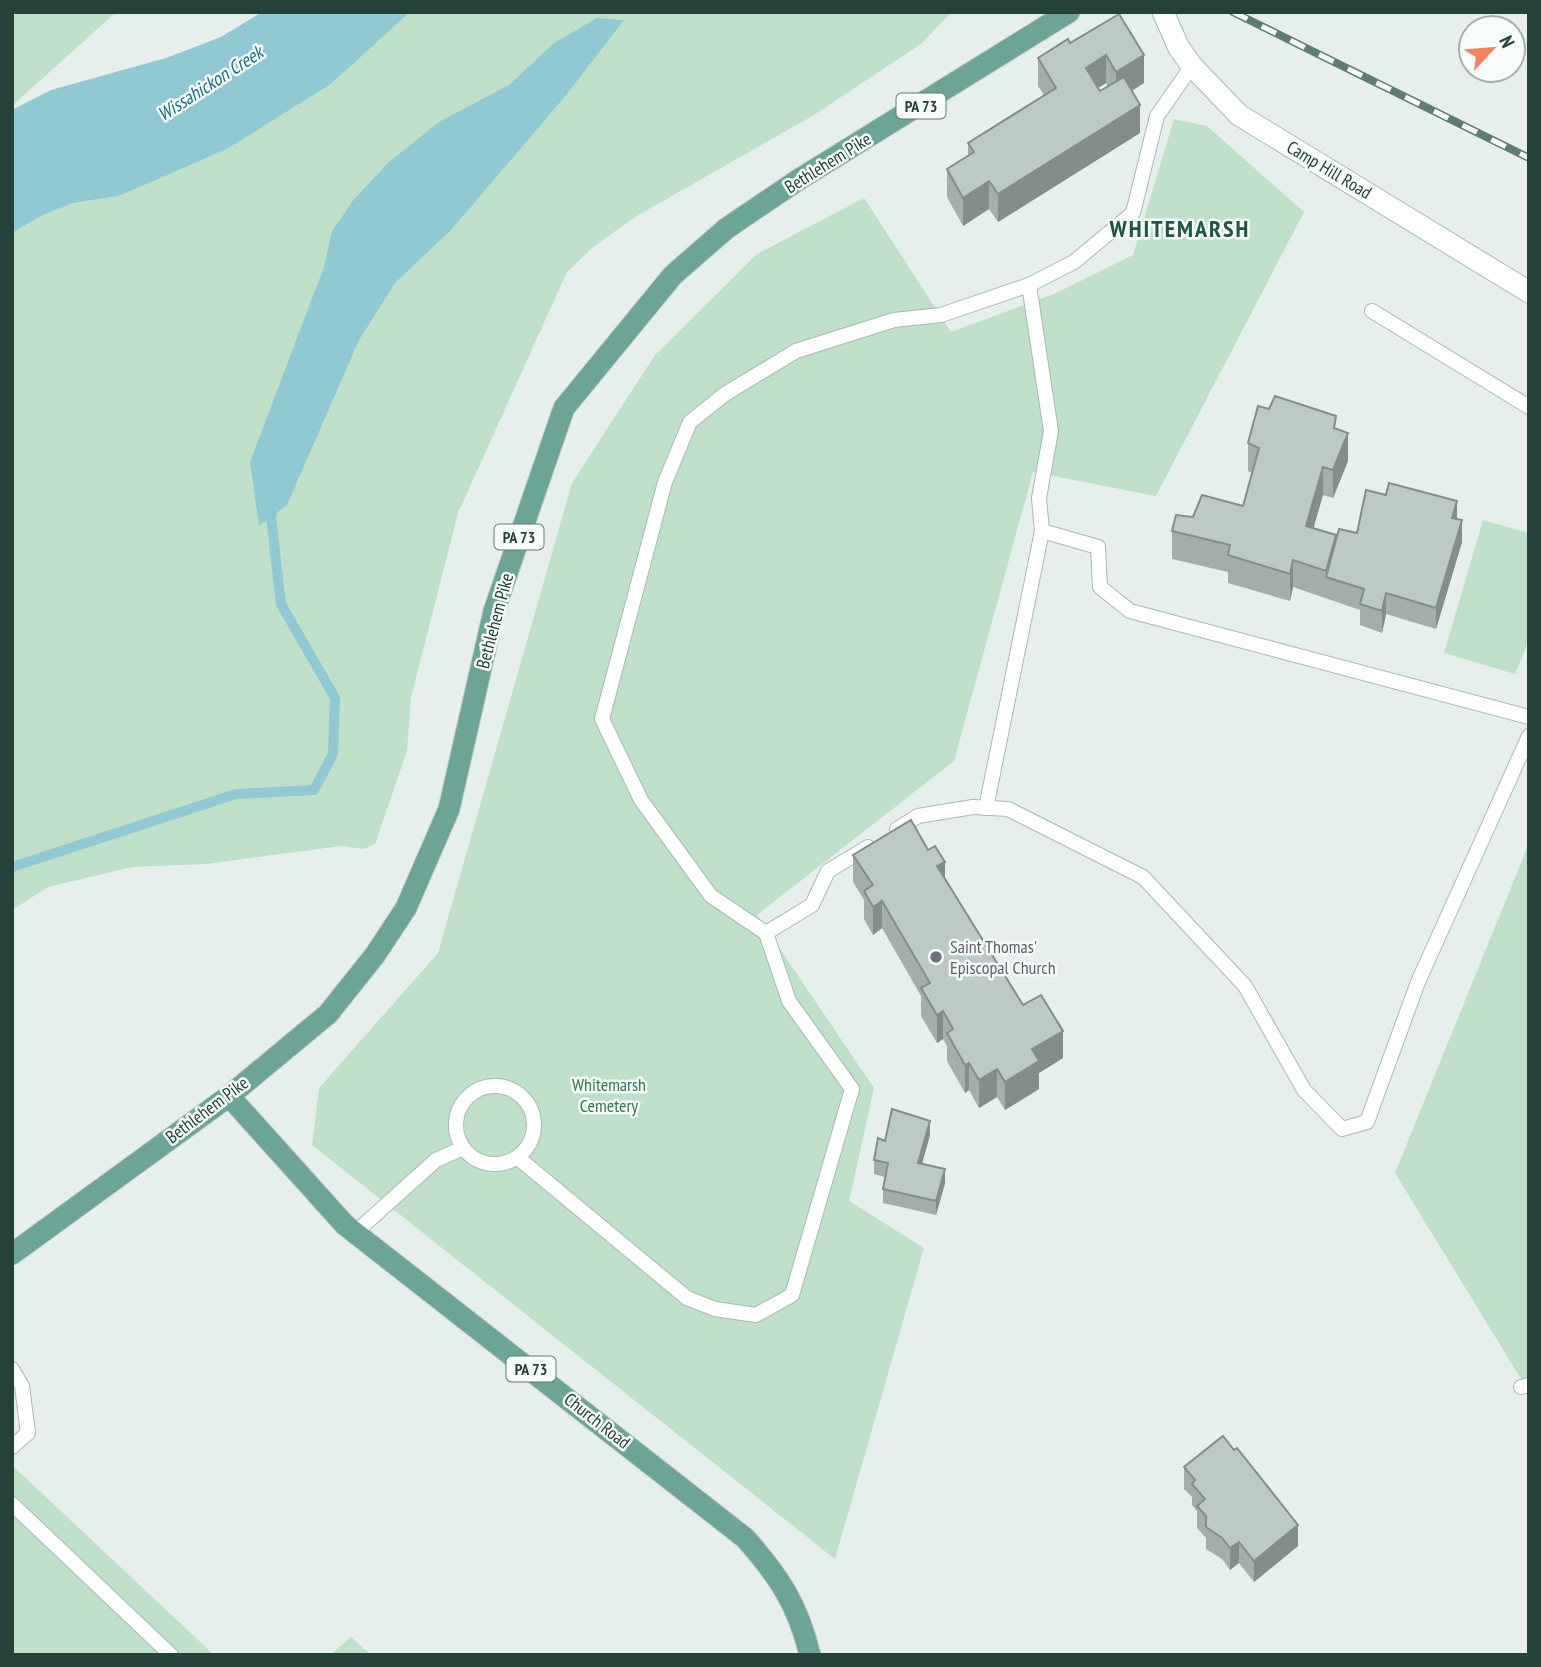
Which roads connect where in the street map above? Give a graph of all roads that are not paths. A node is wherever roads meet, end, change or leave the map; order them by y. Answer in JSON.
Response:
{"nodes":[{"id":1,"x":1069,"y":12,"type":"edge"},
{"id":2,"x":1163,"y":12,"type":"edge"},
{"id":3,"x":1192,"y":66,"type":"junction"},
{"id":4,"x":1029,"y":285,"type":"junction"},
{"id":5,"x":1529,"y":292,"type":"edge"},
{"id":6,"x":1371,"y":311,"type":"dead end"},
{"id":7,"x":1529,"y":407,"type":"edge"},
{"id":8,"x":1042,"y":531,"type":"junction"},
{"id":9,"x":1529,"y":718,"type":"edge"},
{"id":10,"x":1529,"y":736,"type":"edge"},
{"id":11,"x":986,"y":808,"type":"junction"},
{"id":12,"x":766,"y":933,"type":"junction"},
{"id":13,"x":229,"y":1096,"type":"junction"},
{"id":14,"x":463,"y":1147,"type":"junction"},
{"id":15,"x":516,"y":1157,"type":"junction"},
{"id":16,"x":357,"y":1231,"type":"junction"},
{"id":17,"x":12,"y":1254,"type":"edge"},
{"id":18,"x":12,"y":1369,"type":"edge"},
{"id":19,"x":12,"y":1447,"type":"edge"},
{"id":20,"x":12,"y":1504,"type":"edge"},
{"id":21,"x":171,"y":1655,"type":"edge"},
{"id":22,"x":810,"y":1655,"type":"edge"}],
"edges":[{"from":1,"to":13,"type":"main road","name":"Bethlehem Pike","number":"PA 73"},
{"from":2,"to":3,"type":"street","name":"Camp Hill Road"},
{"from":3,"to":4,"type":"lane"},
{"from":3,"to":5,"type":"street","name":"Camp Hill Road"},
{"from":4,"to":8,"type":"lane"},
{"from":4,"to":12,"type":"lane"},
{"from":6,"to":7,"type":"lane"},
{"from":8,"to":9,"type":"lane"},
{"from":8,"to":11,"type":"lane"},
{"from":10,"to":11,"type":"lane"},
{"from":11,"to":12,"type":"lane"},
{"from":12,"to":15,"type":"lane"},
{"from":13,"to":16,"type":"main road","name":"Church Road","number":"PA 73"},
{"from":13,"to":17,"type":"main road","name":"Bethlehem Pike"},
{"from":14,"to":15,"type":"lane"},
{"from":14,"to":15,"type":"lane"},
{"from":14,"to":16,"type":"lane"},
{"from":16,"to":22,"type":"main road","name":"Church Road","number":"PA 73"},
{"from":18,"to":19,"type":"lane"},
{"from":20,"to":21,"type":"lane"}]}
